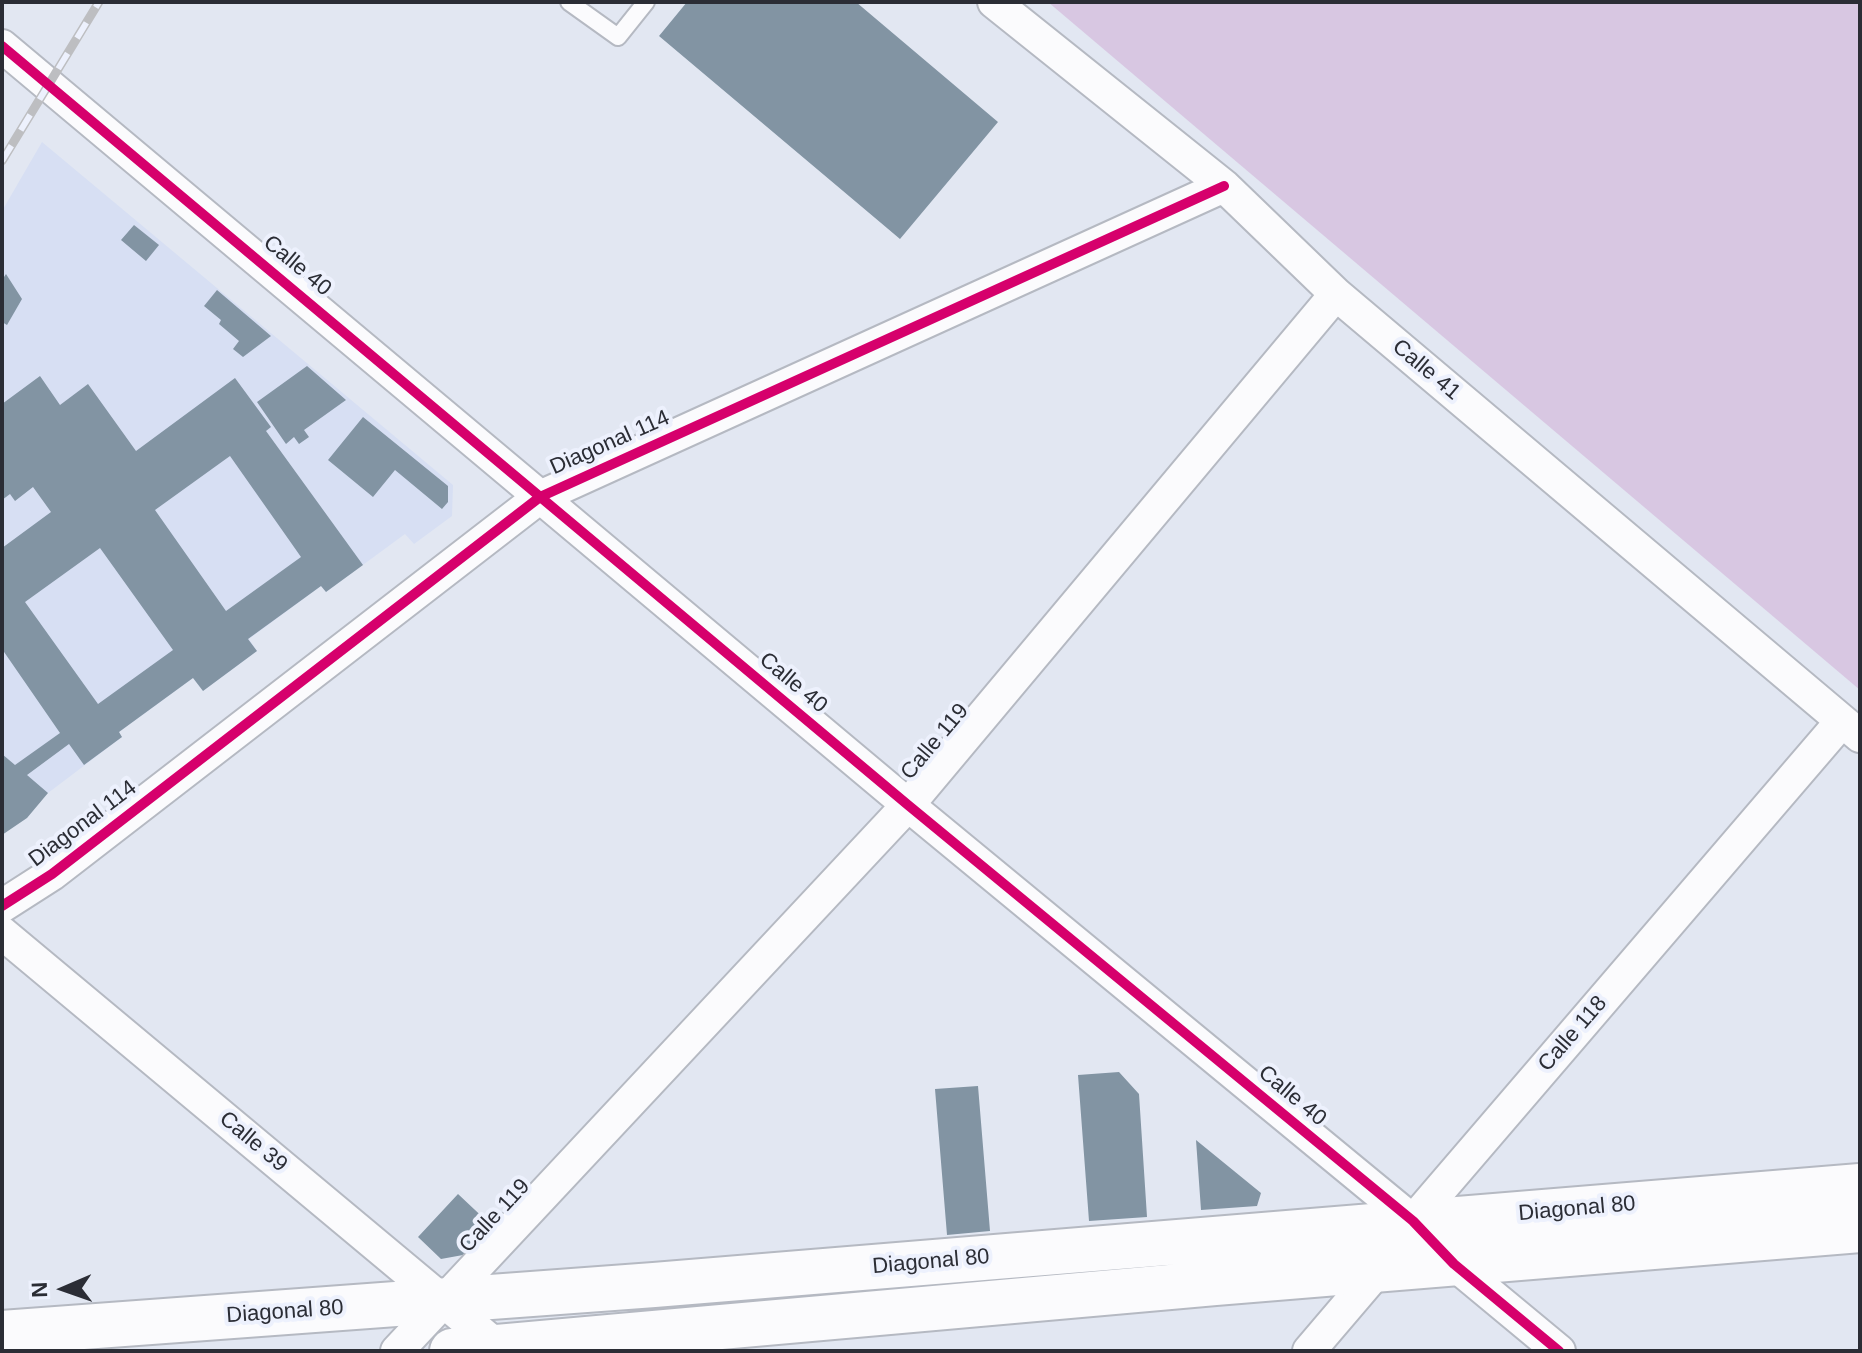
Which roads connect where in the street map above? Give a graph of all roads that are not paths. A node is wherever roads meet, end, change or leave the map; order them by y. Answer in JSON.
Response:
{"nodes":[{"id":1,"x":569,"y":2,"type":"edge"},
{"id":2,"x":646,"y":2,"type":"edge"},
{"id":3,"x":994,"y":2,"type":"edge"},
{"id":4,"x":2,"y":46,"type":"edge"},
{"id":5,"x":1224,"y":186,"type":"junction"},
{"id":6,"x":1336,"y":294,"type":"junction"},
{"id":7,"x":540,"y":497,"type":"junction"},
{"id":8,"x":1851,"y":728,"type":"edge"},
{"id":9,"x":908,"y":805,"type":"junction"},
{"id":10,"x":2,"y":906,"type":"edge"},
{"id":11,"x":2,"y":933,"type":"edge"},
{"id":12,"x":1860,"y":1186,"type":"edge"},
{"id":13,"x":1413,"y":1221,"type":"junction"},
{"id":14,"x":1860,"y":1230,"type":"edge"},
{"id":15,"x":1454,"y":1264,"type":"junction"},
{"id":16,"x":1378,"y":1270,"type":"junction"},
{"id":17,"x":443,"y":1301,"type":"junction"},
{"id":18,"x":2,"y":1333,"type":"edge"},
{"id":19,"x":502,"y":1349,"type":"edge"},
{"id":20,"x":397,"y":1351,"type":"edge"},
{"id":21,"x":452,"y":1351,"type":"edge"},
{"id":22,"x":1309,"y":1351,"type":"edge"},
{"id":23,"x":1559,"y":1351,"type":"edge"}],
"edges":[{"from":1,"to":2,"type":"lane"},
{"from":3,"to":5,"type":"street","name":"Calle 41"},
{"from":4,"to":7,"type":"street","name":"Calle 40"},
{"from":5,"to":6,"type":"street","name":"Calle 41"},
{"from":5,"to":7,"type":"street","name":"Diagonal 114"},
{"from":6,"to":8,"type":"street","name":"Calle 41"},
{"from":6,"to":9,"type":"street","name":"Calle 119"},
{"from":7,"to":9,"type":"street","name":"Calle 40"},
{"from":7,"to":10,"type":"street","name":"Diagonal 114"},
{"from":8,"to":13,"type":"street","name":"Calle 118"},
{"from":9,"to":13,"type":"street","name":"Calle 40"},
{"from":9,"to":17,"type":"street","name":"Calle 119"},
{"from":11,"to":17,"type":"street","name":"Calle 39"},
{"from":12,"to":13,"type":"main road","name":"Diagonal 80"},
{"from":13,"to":15,"type":"street","name":"Calle 40"},
{"from":13,"to":16,"type":"street","name":"Calle 118"},
{"from":13,"to":17,"type":"main road","name":"Diagonal 80"},
{"from":14,"to":15,"type":"main road","name":"Diagonal 80"},
{"from":15,"to":16,"type":"main road","name":"Diagonal 80"},
{"from":15,"to":23,"type":"street","name":"Calle 40"},
{"from":16,"to":19,"type":"main road","name":"Diagonal 80"},
{"from":16,"to":22,"type":"street","name":"Calle 118"},
{"from":17,"to":18,"type":"main road","name":"Diagonal 80"},
{"from":17,"to":19,"type":"street","name":"Calle 39"},
{"from":17,"to":20,"type":"street","name":"Calle 119"},
{"from":19,"to":21,"type":"main road","name":"Diagonal 80"}]}
